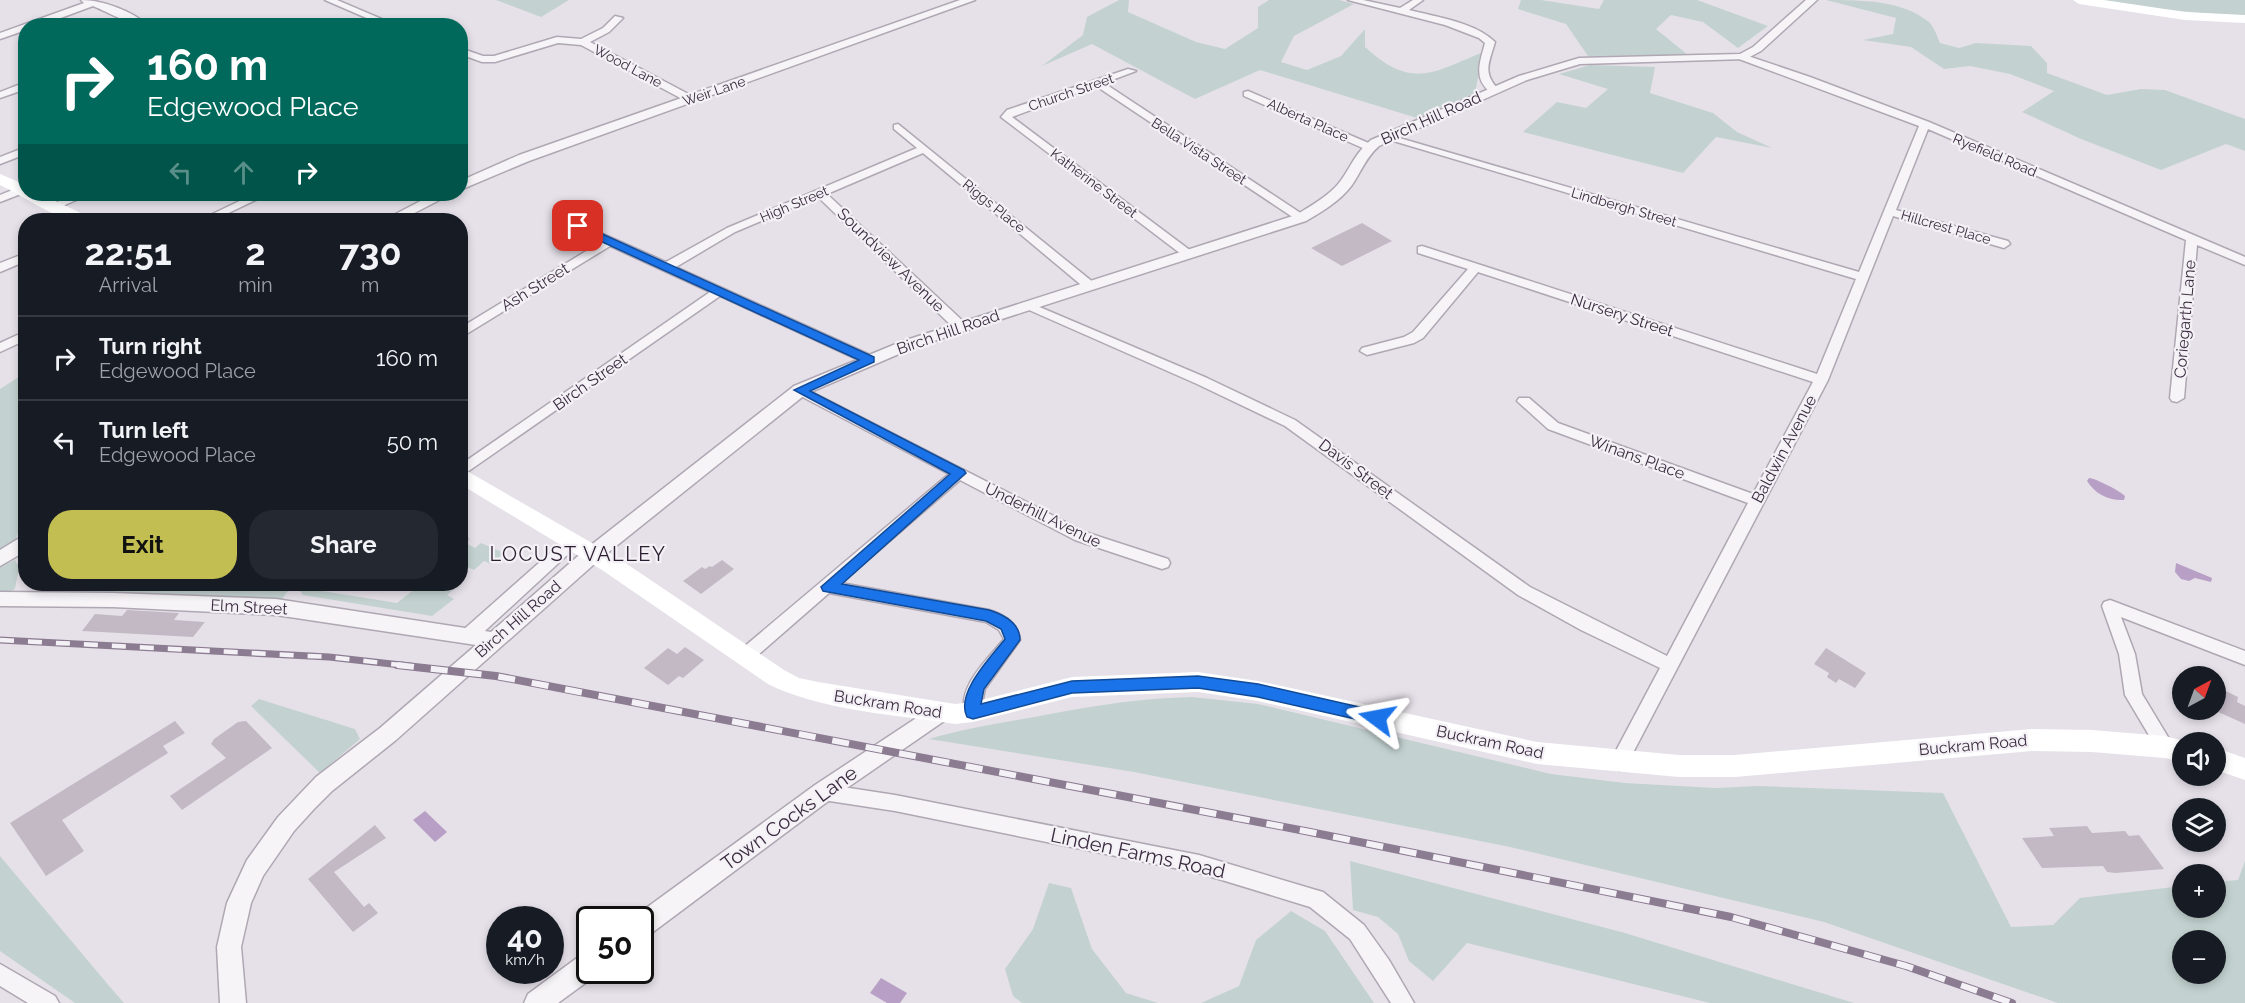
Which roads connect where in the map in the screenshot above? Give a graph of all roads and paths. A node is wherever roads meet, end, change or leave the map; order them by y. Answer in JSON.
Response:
{"nodes":[{"id":1,"x":329,"y":0,"type":"edge"},
{"id":2,"x":970,"y":0,"type":"edge"},
{"id":3,"x":1352,"y":0,"type":"edge"},
{"id":4,"x":1419,"y":0,"type":"edge"},
{"id":5,"x":1812,"y":0,"type":"edge"},
{"id":6,"x":2079,"y":0,"type":"edge"},
{"id":7,"x":89,"y":1,"type":"edge"},
{"id":8,"x":1401,"y":12,"type":"junction"},
{"id":9,"x":47,"y":18,"type":"edge"},
{"id":10,"x":131,"y":18,"type":"edge"},
{"id":11,"x":374,"y":18,"type":"edge"},
{"id":12,"x":618,"y":18,"type":"dead end"},
{"id":13,"x":2245,"y":19,"type":"edge"},
{"id":14,"x":18,"y":29,"type":"edge"},
{"id":15,"x":0,"y":36,"type":"edge"},
{"id":16,"x":583,"y":42,"type":"junction"},
{"id":17,"x":468,"y":54,"type":"edge"},
{"id":18,"x":1742,"y":57,"type":"junction"},
{"id":19,"x":1131,"y":71,"type":"dead end"},
{"id":20,"x":1097,"y":83,"type":"junction"},
{"id":21,"x":18,"y":88,"type":"edge"},
{"id":22,"x":1494,"y":90,"type":"junction"},
{"id":23,"x":0,"y":94,"type":"edge"},
{"id":24,"x":1248,"y":94,"type":"dead end"},
{"id":25,"x":690,"y":99,"type":"junction"},
{"id":26,"x":1011,"y":112,"type":"joint"},
{"id":27,"x":1925,"y":124,"type":"junction"},
{"id":28,"x":898,"y":127,"type":"dead end"},
{"id":29,"x":1385,"y":137,"type":"junction"},
{"id":30,"x":1369,"y":147,"type":"junction"},
{"id":31,"x":924,"y":149,"type":"junction"},
{"id":32,"x":18,"y":153,"type":"edge"},
{"id":33,"x":0,"y":160,"type":"edge"},
{"id":34,"x":0,"y":179,"type":"edge"},
{"id":35,"x":468,"y":182,"type":"edge"},
{"id":36,"x":18,"y":187,"type":"edge"},
{"id":37,"x":18,"y":193,"type":"edge"},
{"id":38,"x":820,"y":193,"type":"junction"},
{"id":39,"x":0,"y":199,"type":"edge"},
{"id":40,"x":45,"y":201,"type":"edge"},
{"id":41,"x":66,"y":201,"type":"edge"},
{"id":42,"x":247,"y":201,"type":"edge"},
{"id":43,"x":430,"y":201,"type":"edge"},
{"id":44,"x":54,"y":206,"type":"junction"},
{"id":45,"x":1888,"y":211,"type":"junction"},
{"id":46,"x":68,"y":213,"type":"edge"},
{"id":47,"x":221,"y":213,"type":"edge"},
{"id":48,"x":405,"y":213,"type":"edge"},
{"id":49,"x":1301,"y":218,"type":"junction"},
{"id":50,"x":561,"y":219,"type":"dead end"},
{"id":51,"x":2192,"y":239,"type":"junction"},
{"id":52,"x":610,"y":241,"type":"junction"},
{"id":53,"x":2004,"y":244,"type":"dead end"},
{"id":54,"x":1422,"y":250,"type":"dead end"},
{"id":55,"x":1189,"y":254,"type":"junction"},
{"id":56,"x":18,"y":260,"type":"edge"},
{"id":57,"x":2245,"y":261,"type":"edge"},
{"id":58,"x":667,"y":267,"type":"junction"},
{"id":59,"x":0,"y":268,"type":"edge"},
{"id":60,"x":1475,"y":268,"type":"junction"},
{"id":61,"x":1862,"y":278,"type":"junction"},
{"id":62,"x":1090,"y":286,"type":"junction"},
{"id":63,"x":720,"y":291,"type":"junction"},
{"id":64,"x":1026,"y":306,"type":"junction"},
{"id":65,"x":961,"y":327,"type":"junction"},
{"id":66,"x":468,"y":329,"type":"edge"},
{"id":67,"x":18,"y":339,"type":"edge"},
{"id":68,"x":0,"y":348,"type":"edge"},
{"id":69,"x":1367,"y":351,"type":"dead end"},
{"id":70,"x":870,"y":360,"type":"junction"},
{"id":71,"x":1821,"y":380,"type":"junction"},
{"id":72,"x":800,"y":390,"type":"junction"},
{"id":73,"x":2177,"y":398,"type":"dead end"},
{"id":74,"x":1524,"y":401,"type":"dead end"},
{"id":75,"x":468,"y":467,"type":"edge"},
{"id":76,"x":959,"y":473,"type":"junction"},
{"id":77,"x":468,"y":478,"type":"edge"},
{"id":78,"x":1757,"y":501,"type":"junction"},
{"id":79,"x":18,"y":547,"type":"edge"},
{"id":80,"x":582,"y":548,"type":"junction"},
{"id":81,"x":0,"y":559,"type":"edge"},
{"id":82,"x":1162,"y":563,"type":"dead end"},
{"id":83,"x":828,"y":587,"type":"junction"},
{"id":84,"x":46,"y":591,"type":"edge"},
{"id":85,"x":0,"y":599,"type":"edge"},
{"id":86,"x":468,"y":636,"type":"junction"},
{"id":87,"x":495,"y":640,"type":"junction"},
{"id":88,"x":745,"y":656,"type":"junction"},
{"id":89,"x":2245,"y":658,"type":"edge"},
{"id":90,"x":1668,"y":664,"type":"junction"},
{"id":91,"x":973,"y":712,"type":"junction"},
{"id":92,"x":940,"y":713,"type":"junction"},
{"id":93,"x":2172,"y":746,"type":"edge"},
{"id":94,"x":2172,"y":749,"type":"edge"},
{"id":95,"x":1618,"y":762,"type":"junction"},
{"id":96,"x":2226,"y":762,"type":"edge"},
{"id":97,"x":2245,"y":769,"type":"edge"},
{"id":98,"x":823,"y":792,"type":"junction"},
{"id":99,"x":654,"y":917,"type":"edge"},
{"id":100,"x":0,"y":974,"type":"edge"},
{"id":101,"x":576,"y":974,"type":"edge"},
{"id":102,"x":48,"y":1003,"type":"edge"},
{"id":103,"x":233,"y":1003,"type":"edge"},
{"id":104,"x":537,"y":1003,"type":"edge"},
{"id":105,"x":1403,"y":1003,"type":"edge"}],
"edges":[{"from":1,"to":11,"type":"street"},
{"from":2,"to":25,"type":"street","name":"Weir Lane"},
{"from":3,"to":8,"type":"street"},
{"from":4,"to":8,"type":"street"},
{"from":5,"to":18,"type":"street"},
{"from":6,"to":13,"type":"main road"},
{"from":7,"to":9,"type":"street"},
{"from":7,"to":10,"type":"street"},
{"from":8,"to":22,"type":"street"},
{"from":12,"to":16,"type":"street"},
{"from":14,"to":15,"type":"street"},
{"from":16,"to":17,"type":"street","name":"Wood Lane"},
{"from":16,"to":25,"type":"street","name":"Wood Lane"},
{"from":18,"to":22,"type":"street","name":"Birch Hill Road"},
{"from":18,"to":27,"type":"street","name":"Ryefield Road"},
{"from":19,"to":20,"type":"street","name":"Church Street"},
{"from":20,"to":26,"type":"street","name":"Church Street"},
{"from":20,"to":49,"type":"street","name":"Bella Vista Street"},
{"from":21,"to":23,"type":"street"},
{"from":22,"to":29,"type":"street","name":"Birch Hill Road"},
{"from":24,"to":30,"type":"street","name":"Alberta Place"},
{"from":25,"to":35,"type":"street","name":"Weir Lane"},
{"from":26,"to":55,"type":"street","name":"Katherine Street"},
{"from":27,"to":45,"type":"street","name":"Baldwin Avenue"},
{"from":27,"to":51,"type":"street","name":"Ryefield Road"},
{"from":28,"to":31,"type":"street","name":"Riggs Place"},
{"from":29,"to":30,"type":"street","name":"Birch Hill Road"},
{"from":29,"to":61,"type":"street","name":"Lindbergh Street"},
{"from":30,"to":49,"type":"street","name":"Birch Hill Road"},
{"from":31,"to":38,"type":"street","name":"High Street"},
{"from":31,"to":62,"type":"street","name":"Riggs Place"},
{"from":32,"to":33,"type":"street"},
{"from":34,"to":36,"type":"main road"},
{"from":37,"to":39,"type":"street"},
{"from":38,"to":58,"type":"street","name":"High Street"},
{"from":38,"to":65,"type":"street","name":"Soundview Avenue"},
{"from":40,"to":44,"type":"main road"},
{"from":41,"to":44,"type":"street"},
{"from":42,"to":47,"type":"street"},
{"from":43,"to":48,"type":"street"},
{"from":44,"to":46,"type":"main road"},
{"from":45,"to":53,"type":"street","name":"Hillcrest Place"},
{"from":45,"to":61,"type":"street","name":"Baldwin Avenue"},
{"from":49,"to":55,"type":"street","name":"Birch Hill Road"},
{"from":50,"to":52,"type":"street"},
{"from":51,"to":57,"type":"street","name":"Ryefield Road"},
{"from":51,"to":73,"type":"street","name":"Coriegarth Lane"},
{"from":52,"to":58,"type":"street"},
{"from":52,"to":66,"type":"street","name":"Ash Street"},
{"from":54,"to":60,"type":"street","name":"Nursery Street"},
{"from":55,"to":62,"type":"street","name":"Birch Hill Road"},
{"from":56,"to":59,"type":"street"},
{"from":58,"to":63,"type":"street"},
{"from":60,"to":69,"type":"street"},
{"from":60,"to":71,"type":"street","name":"Nursery Street"},
{"from":61,"to":71,"type":"street","name":"Baldwin Avenue"},
{"from":62,"to":64,"type":"street","name":"Birch Hill Road"},
{"from":63,"to":70,"type":"street"},
{"from":63,"to":75,"type":"street","name":"Birch Street"},
{"from":64,"to":65,"type":"street","name":"Birch Hill Road"},
{"from":64,"to":90,"type":"street","name":"Davis Street"},
{"from":65,"to":70,"type":"street","name":"Birch Hill Road"},
{"from":67,"to":68,"type":"street"},
{"from":70,"to":72,"type":"street","name":"Birch Hill Road"},
{"from":71,"to":78,"type":"street","name":"Baldwin Avenue"},
{"from":72,"to":76,"type":"street","name":"Underhill Avenue"},
{"from":72,"to":80,"type":"street","name":"Birch Hill Road"},
{"from":74,"to":78,"type":"street","name":"Winans Place"},
{"from":76,"to":82,"type":"street","name":"Underhill Avenue"},
{"from":76,"to":83,"type":"street"},
{"from":77,"to":80,"type":"main road","name":"Buckram Road"},
{"from":78,"to":90,"type":"street","name":"Baldwin Avenue"},
{"from":79,"to":81,"type":"street"},
{"from":80,"to":86,"type":"street","name":"Birch Hill Road"},
{"from":80,"to":87,"type":"street","name":"Birch Hill Road"},
{"from":80,"to":88,"type":"main road","name":"Buckram Road"},
{"from":83,"to":88,"type":"street"},
{"from":83,"to":91,"type":"street"},
{"from":84,"to":85,"type":"street","name":"Elm Street"},
{"from":84,"to":86,"type":"street","name":"Elm Street"},
{"from":86,"to":87,"type":"street","name":"Elm Street"},
{"from":87,"to":103,"type":"street","name":"Birch Hill Road"},
{"from":88,"to":92,"type":"main road","name":"Buckram Road"},
{"from":89,"to":93,"type":"street"},
{"from":90,"to":95,"type":"street","name":"Baldwin Avenue"},
{"from":91,"to":92,"type":"main road","name":"Buckram Road"},
{"from":91,"to":95,"type":"main road","name":"Buckram Road"},
{"from":92,"to":98,"type":"street","name":"Town Cocks Lane"},
{"from":94,"to":95,"type":"main road","name":"Buckram Road"},
{"from":96,"to":97,"type":"main road"},
{"from":98,"to":99,"type":"street","name":"Town Cocks Lane"},
{"from":98,"to":105,"type":"street","name":"Linden Farms Road"},
{"from":100,"to":102,"type":"street"},
{"from":101,"to":104,"type":"street"}]}
